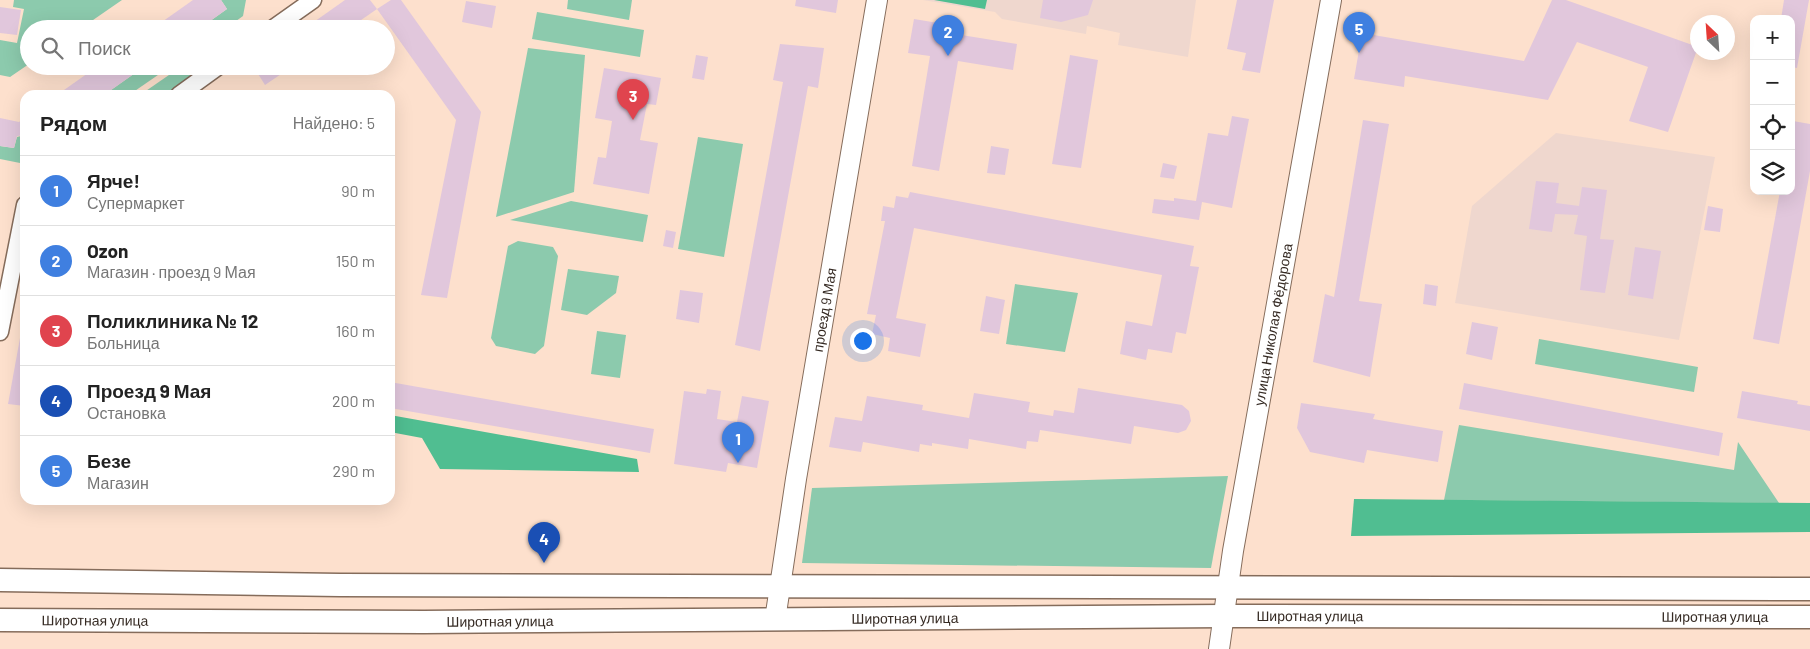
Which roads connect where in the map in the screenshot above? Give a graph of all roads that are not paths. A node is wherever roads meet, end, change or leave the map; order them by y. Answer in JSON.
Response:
{"nodes":[{"id":1,"x":313,"y":0,"type":"edge"},
{"id":2,"x":877,"y":0,"type":"edge"},
{"id":3,"x":1331,"y":0,"type":"edge"},
{"id":4,"x":285,"y":20,"type":"edge"},
{"id":5,"x":207,"y":75,"type":"edge"},
{"id":6,"x":186,"y":90,"type":"edge"},
{"id":7,"x":20,"y":230,"type":"edge"},
{"id":8,"x":0,"y":332,"type":"edge"},
{"id":9,"x":0,"y":580,"type":"edge"},
{"id":10,"x":780,"y":586,"type":"junction"},
{"id":11,"x":1228,"y":587,"type":"junction"},
{"id":12,"x":1810,"y":589,"type":"edge"},
{"id":13,"x":1225,"y":616,"type":"junction"},
{"id":14,"x":1810,"y":617,"type":"edge"},
{"id":15,"x":0,"y":620,"type":"edge"},
{"id":16,"x":776,"y":620,"type":"junction"},
{"id":17,"x":1220,"y":649,"type":"edge"}],
"edges":[{"from":1,"to":4,"type":"street"},
{"from":2,"to":10,"type":"street","name":"проезд 9 Мая"},
{"from":3,"to":11,"type":"street","name":"улица Николая Фёдорова"},
{"from":5,"to":6,"type":"street"},
{"from":7,"to":8,"type":"street"},
{"from":9,"to":10,"type":"main road","name":"Широтная улица"},
{"from":10,"to":11,"type":"main road","name":"Широтная улица"},
{"from":10,"to":16,"type":"street","name":"проезд 9 Мая"},
{"from":11,"to":12,"type":"main road","name":"Широтная улица"},
{"from":11,"to":13,"type":"street","name":"улица Николая Фёдорова"},
{"from":13,"to":14,"type":"main road","name":"Широтная улица"},
{"from":13,"to":16,"type":"main road","name":"Широтная улица"},
{"from":13,"to":17,"type":"street","name":"улица Николая Фёдорова"},
{"from":15,"to":16,"type":"main road","name":"Широтная улица"}]}
